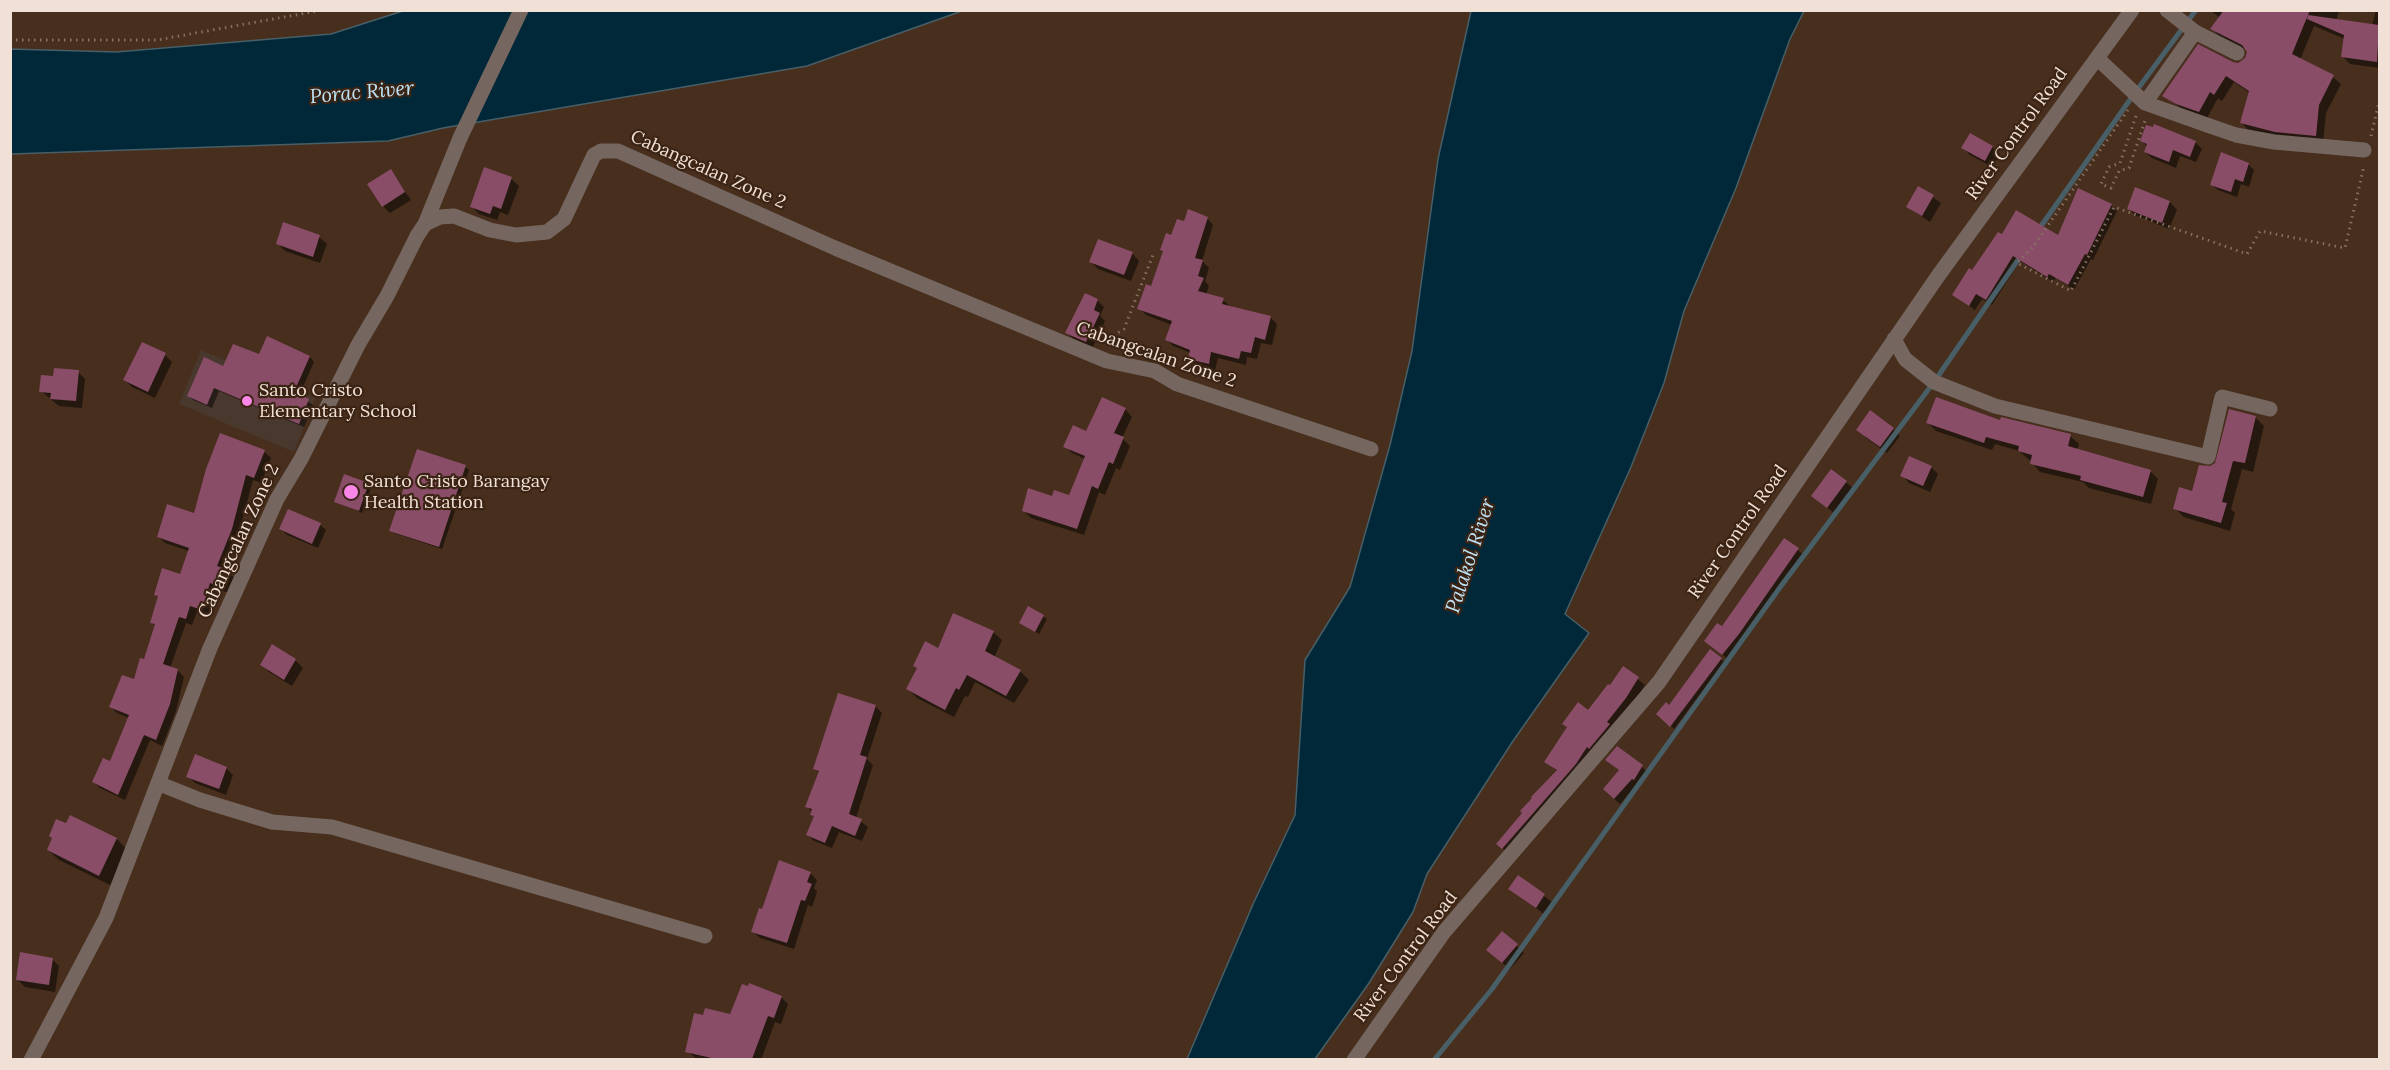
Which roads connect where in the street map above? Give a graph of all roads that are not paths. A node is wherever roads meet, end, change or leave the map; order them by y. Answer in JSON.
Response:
{"nodes":[{"id":1,"x":521,"y":10,"type":"edge"},
{"id":2,"x":2132,"y":10,"type":"edge"},
{"id":3,"x":2167,"y":10,"type":"edge"},
{"id":4,"x":2195,"y":32,"type":"junction"},
{"id":5,"x":2237,"y":53,"type":"dead end"},
{"id":6,"x":2097,"y":58,"type":"junction"},
{"id":7,"x":2138,"y":107,"type":"junction"},
{"id":8,"x":2366,"y":150,"type":"road end"},
{"id":9,"x":425,"y":224,"type":"junction"},
{"id":10,"x":1894,"y":339,"type":"junction"},
{"id":11,"x":2270,"y":409,"type":"dead end"},
{"id":12,"x":1371,"y":449,"type":"dead end"},
{"id":13,"x":159,"y":784,"type":"junction"},
{"id":14,"x":705,"y":936,"type":"dead end"},
{"id":15,"x":31,"y":1059,"type":"edge"},
{"id":16,"x":1354,"y":1059,"type":"edge"}],
"edges":[{"from":1,"to":9,"type":"street"},
{"from":2,"to":6,"type":"street","name":"River Control Road"},
{"from":3,"to":4,"type":"street"},
{"from":4,"to":5,"type":"street"},
{"from":4,"to":7,"type":"street"},
{"from":6,"to":7,"type":"street"},
{"from":6,"to":10,"type":"street","name":"River Control Road"},
{"from":7,"to":8,"type":"street"},
{"from":9,"to":12,"type":"street","name":"Cabangcalan Zone 2"},
{"from":9,"to":13,"type":"street","name":"Cabangcalan Zone 2"},
{"from":10,"to":11,"type":"street"},
{"from":10,"to":16,"type":"street","name":"River Control Road"},
{"from":13,"to":14,"type":"street"},
{"from":13,"to":15,"type":"street","name":"Cabangcalan Zone 2"}]}
